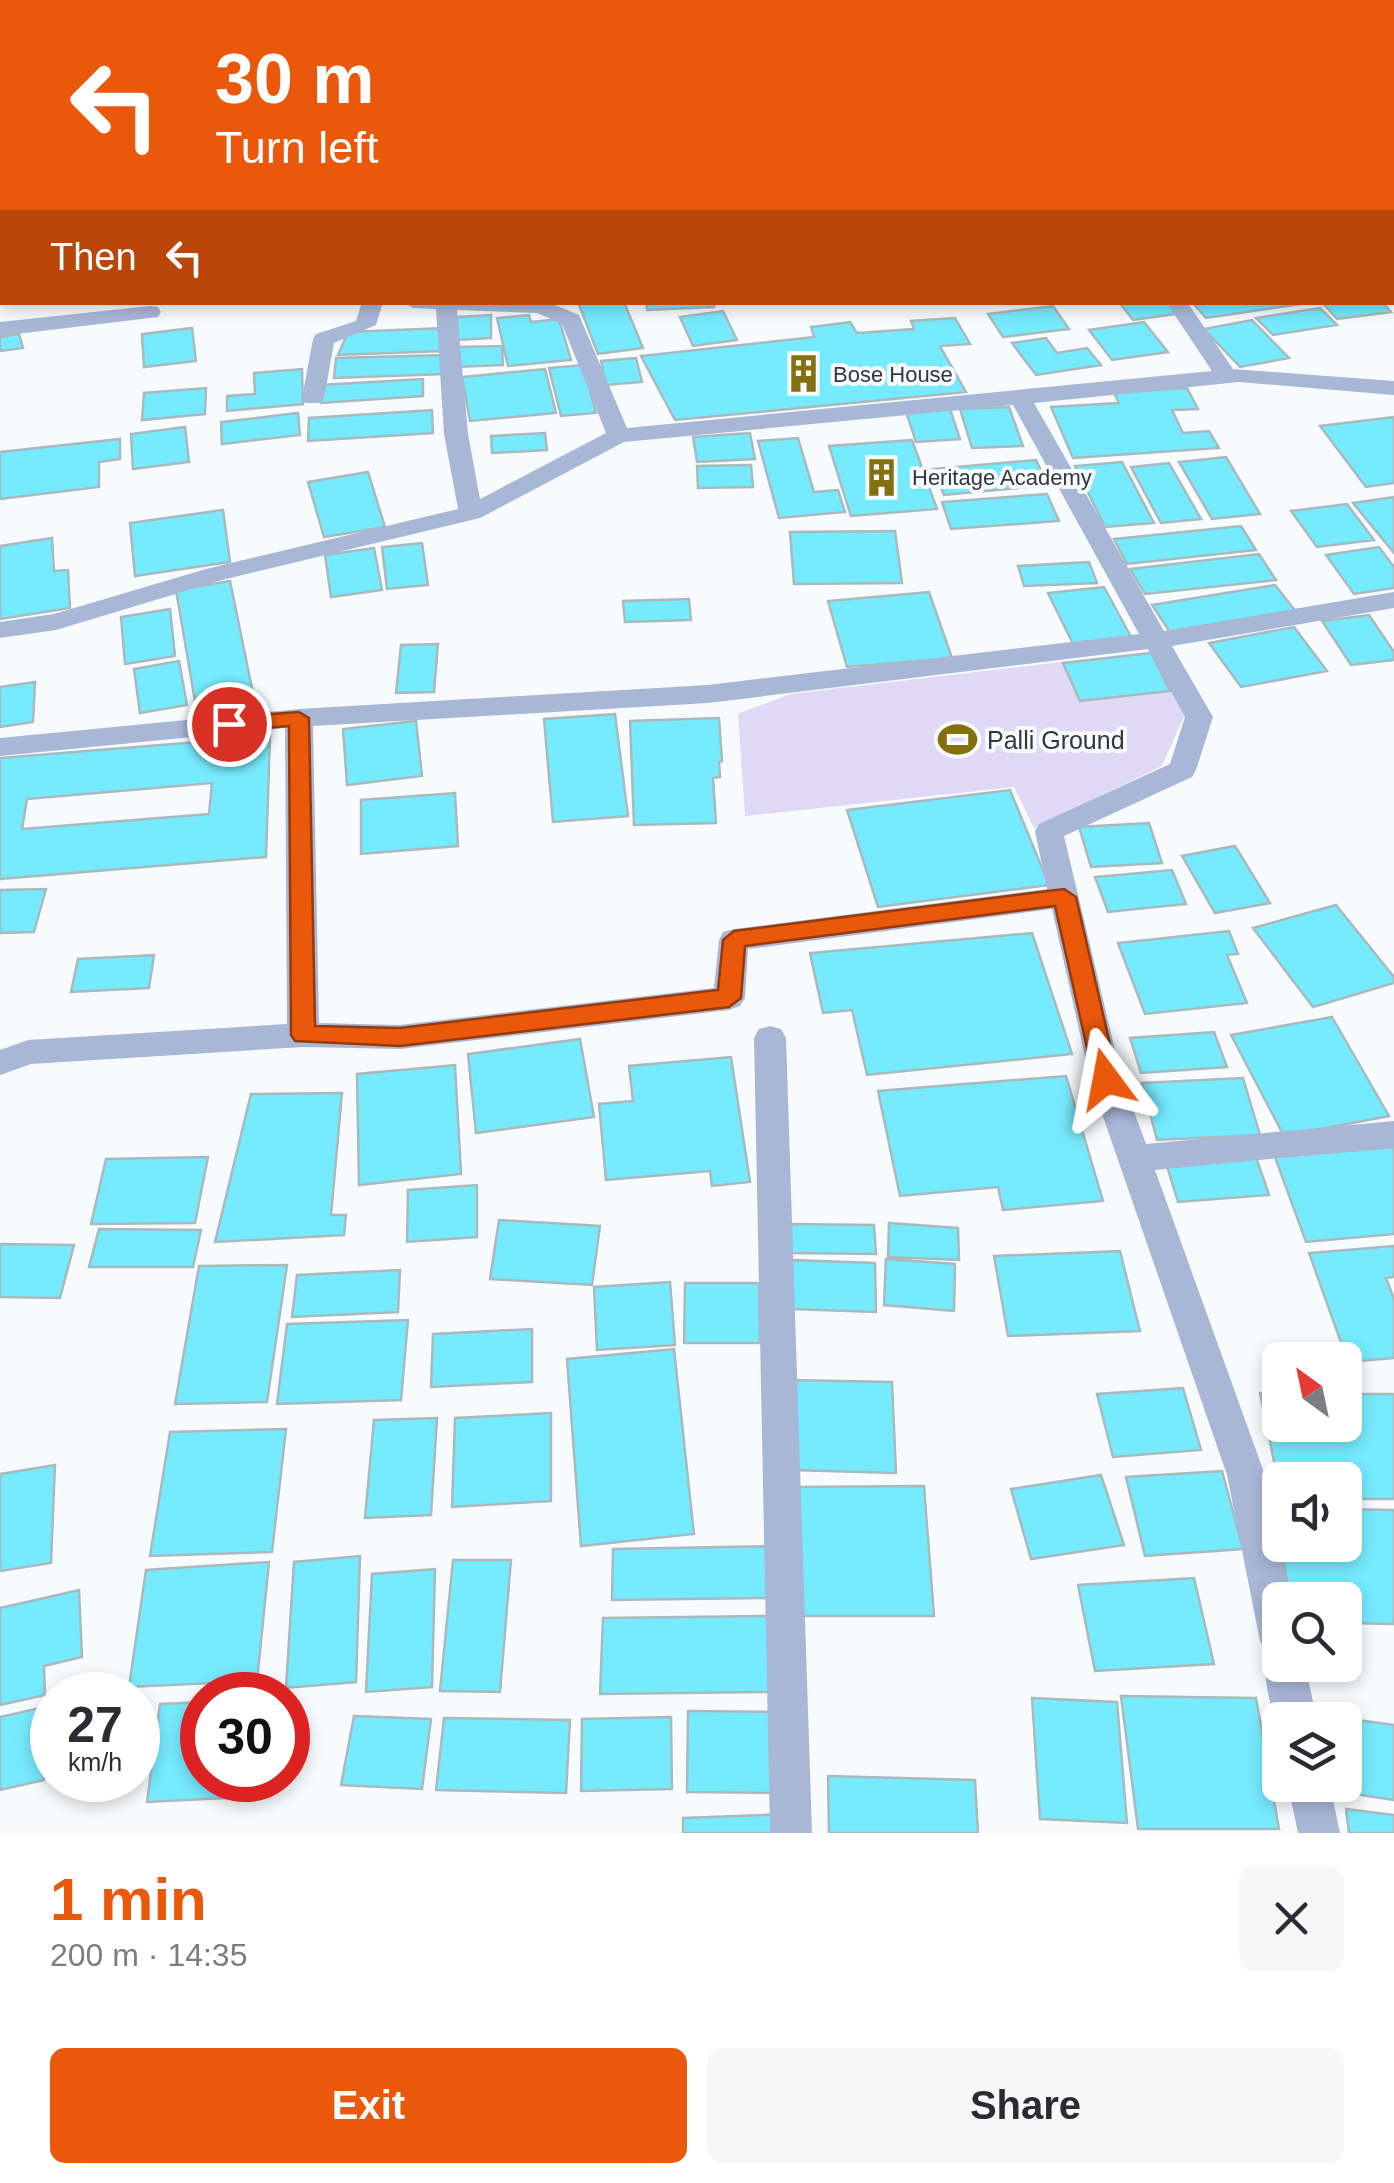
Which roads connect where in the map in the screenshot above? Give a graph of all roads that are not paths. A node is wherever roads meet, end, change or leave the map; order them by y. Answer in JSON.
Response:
{"nodes":[{"id":1,"x":371,"y":305,"type":"edge"},
{"id":2,"x":446,"y":305,"type":"edge"},
{"id":3,"x":477,"y":305,"type":"edge"},
{"id":4,"x":1178,"y":305,"type":"edge"},
{"id":5,"x":150,"y":312,"type":"dead end"},
{"id":6,"x":0,"y":329,"type":"edge"},
{"id":7,"x":1227,"y":376,"type":"junction"},
{"id":8,"x":1394,"y":388,"type":"edge"},
{"id":9,"x":313,"y":398,"type":"dead end"},
{"id":10,"x":1020,"y":398,"type":"junction"},
{"id":11,"x":619,"y":436,"type":"junction"},
{"id":12,"x":471,"y":513,"type":"junction"},
{"id":13,"x":1394,"y":600,"type":"edge"},
{"id":14,"x":0,"y":630,"type":"edge"},
{"id":15,"x":1157,"y":640,"type":"junction"},
{"id":16,"x":299,"y":718,"type":"junction"},
{"id":17,"x":0,"y":747,"type":"edge"},
{"id":18,"x":1064,"y":897,"type":"junction"},
{"id":19,"x":304,"y":1035,"type":"junction"},
{"id":20,"x":770,"y":1038,"type":"dead end"},
{"id":21,"x":0,"y":1064,"type":"edge"},
{"id":22,"x":1394,"y":1134,"type":"edge"},
{"id":23,"x":1134,"y":1158,"type":"junction"},
{"id":24,"x":1268,"y":1582,"type":"edge"},
{"id":25,"x":1313,"y":1802,"type":"edge"},
{"id":26,"x":791,"y":1833,"type":"edge"},
{"id":27,"x":1319,"y":1833,"type":"edge"}],
"edges":[{"from":1,"to":9,"type":"street"},
{"from":2,"to":12,"type":"street"},
{"from":3,"to":11,"type":"street"},
{"from":4,"to":7,"type":"street"},
{"from":5,"to":6,"type":"street"},
{"from":7,"to":8,"type":"street"},
{"from":7,"to":10,"type":"street"},
{"from":10,"to":11,"type":"street"},
{"from":10,"to":15,"type":"street"},
{"from":11,"to":12,"type":"street"},
{"from":12,"to":14,"type":"street"},
{"from":13,"to":15,"type":"street"},
{"from":15,"to":16,"type":"street"},
{"from":15,"to":18,"type":"street"},
{"from":16,"to":17,"type":"street"},
{"from":16,"to":19,"type":"street"},
{"from":18,"to":19,"type":"street"},
{"from":18,"to":23,"type":"street"},
{"from":19,"to":21,"type":"street"},
{"from":20,"to":26,"type":"street"},
{"from":22,"to":23,"type":"street"},
{"from":23,"to":24,"type":"street"},
{"from":25,"to":27,"type":"street"}]}
